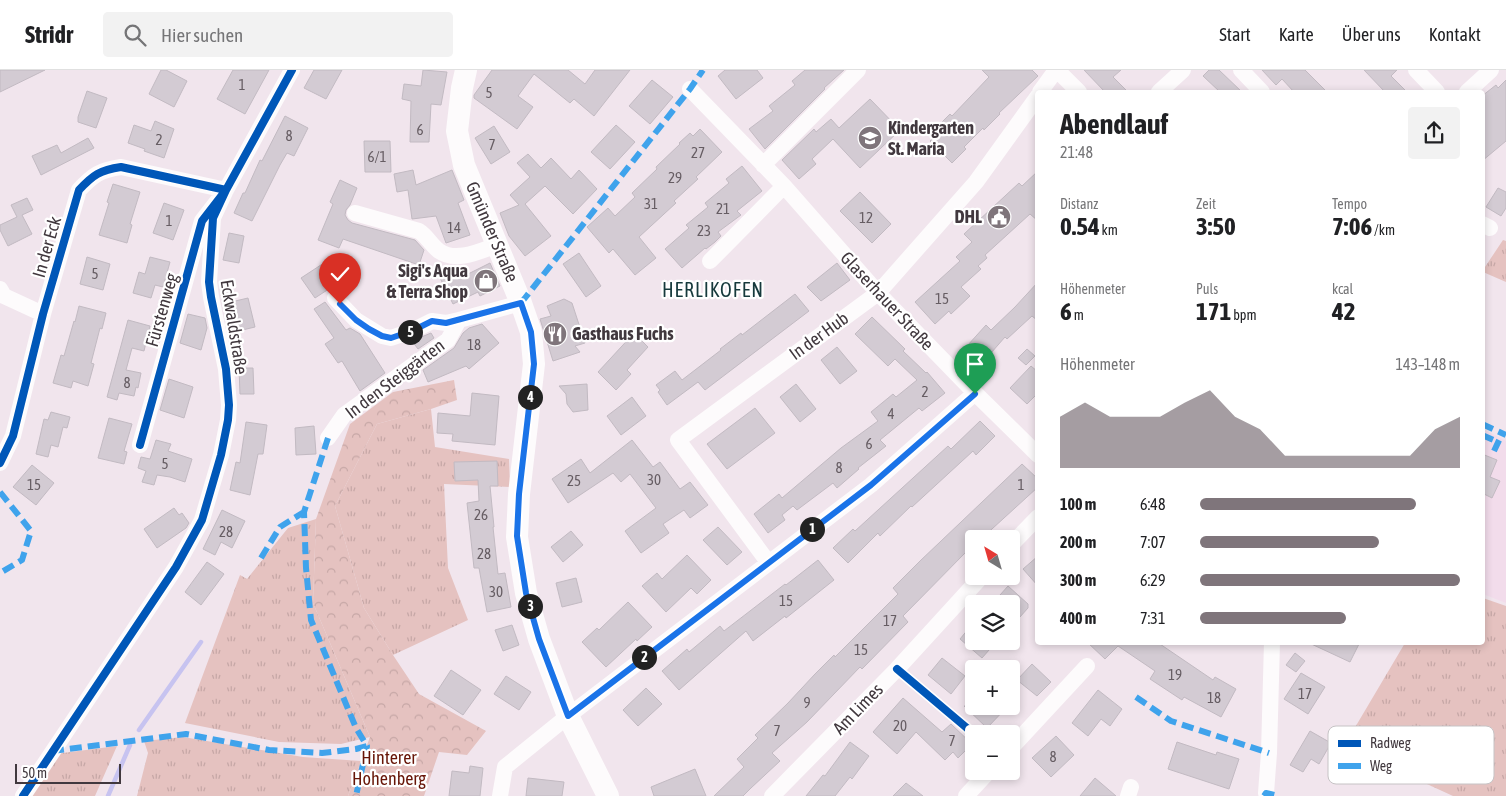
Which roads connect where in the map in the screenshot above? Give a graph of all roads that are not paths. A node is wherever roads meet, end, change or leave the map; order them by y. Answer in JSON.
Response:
{"nodes":[{"id":1,"x":292,"y":70,"type":"edge"},
{"id":2,"x":466,"y":70,"type":"edge"},
{"id":3,"x":858,"y":70,"type":"edge"},
{"id":4,"x":1056,"y":70,"type":"edge"},
{"id":5,"x":1184,"y":70,"type":"edge"},
{"id":6,"x":1241,"y":70,"type":"edge"},
{"id":7,"x":1416,"y":70,"type":"edge"},
{"id":8,"x":1491,"y":70,"type":"edge"},
{"id":9,"x":690,"y":89,"type":"dead end"},
{"id":10,"x":1041,"y":90,"type":"edge"},
{"id":11,"x":1077,"y":90,"type":"edge"},
{"id":12,"x":1161,"y":90,"type":"edge"},
{"id":13,"x":1260,"y":90,"type":"edge"},
{"id":14,"x":1435,"y":90,"type":"edge"},
{"id":15,"x":1469,"y":90,"type":"edge"},
{"id":16,"x":1035,"y":100,"type":"edge"},
{"id":17,"x":763,"y":165,"type":"junction"},
{"id":18,"x":784,"y":186,"type":"junction"},
{"id":19,"x":226,"y":190,"type":"junction"},
{"id":20,"x":355,"y":213,"type":"dead end"},
{"id":21,"x":497,"y":245,"type":"junction"},
{"id":22,"x":710,"y":261,"type":"dead end"},
{"id":23,"x":0,"y":289,"type":"edge"},
{"id":24,"x":878,"y":293,"type":"junction"},
{"id":25,"x":335,"y":298,"type":"dead end"},
{"id":26,"x":521,"y":303,"type":"junction"},
{"id":27,"x":43,"y":314,"type":"junction"},
{"id":28,"x":459,"y":320,"type":"junction"},
{"id":29,"x":975,"y":394,"type":"junction"},
{"id":30,"x":328,"y":438,"type":"dead end"},
{"id":31,"x":140,"y":445,"type":"dead end"},
{"id":32,"x":1035,"y":452,"type":"edge"},
{"id":33,"x":0,"y":462,"type":"edge"},
{"id":34,"x":1035,"y":520,"type":"edge"},
{"id":35,"x":1020,"y":536,"type":"edge"},
{"id":36,"x":768,"y":562,"type":"junction"},
{"id":37,"x":974,"y":585,"type":"edge"},
{"id":38,"x":1272,"y":645,"type":"edge"},
{"id":39,"x":1087,"y":666,"type":"dead end"},
{"id":40,"x":568,"y":716,"type":"junction"},
{"id":41,"x":1020,"y":738,"type":"edge"},
{"id":42,"x":981,"y":780,"type":"edge"},
{"id":43,"x":1266,"y":794,"type":"dead end"},
{"id":44,"x":24,"y":796,"type":"edge"},
{"id":45,"x":500,"y":796,"type":"edge"},
{"id":46,"x":608,"y":796,"type":"edge"},
{"id":47,"x":772,"y":796,"type":"edge"},
{"id":48,"x":966,"y":796,"type":"edge"}],
"edges":[{"from":1,"to":19,"type":"street","name":"Eckwaldstraße"},
{"from":2,"to":21,"type":"main road","name":"Gmünder Straße"},
{"from":3,"to":17,"type":"street"},
{"from":4,"to":10,"type":"street"},
{"from":4,"to":11,"type":"street"},
{"from":5,"to":12,"type":"street"},
{"from":6,"to":13,"type":"street"},
{"from":7,"to":14,"type":"street"},
{"from":8,"to":15,"type":"street"},
{"from":9,"to":17,"type":"street","name":"Glaserhauer Straße"},
{"from":16,"to":24,"type":"street","name":"In der Hub"},
{"from":17,"to":18,"type":"street","name":"Glaserhauer Straße"},
{"from":18,"to":22,"type":"street"},
{"from":18,"to":24,"type":"street","name":"Glaserhauer Straße"},
{"from":19,"to":27,"type":"street","name":"In der Eck"},
{"from":19,"to":31,"type":"street","name":"Fürstenweg"},
{"from":19,"to":44,"type":"street","name":"Eckwaldstraße"},
{"from":20,"to":21,"type":"street"},
{"from":21,"to":26,"type":"main road","name":"Gmünder Straße"},
{"from":23,"to":27,"type":"street"},
{"from":24,"to":29,"type":"street","name":"Glaserhauer Straße"},
{"from":24,"to":36,"type":"street","name":"In der Hub"},
{"from":25,"to":28,"type":"street","name":"In den Steiggärten"},
{"from":26,"to":28,"type":"street","name":"In den Steiggärten"},
{"from":26,"to":40,"type":"main road","name":"Gmünder Straße"},
{"from":27,"to":33,"type":"street","name":"In der Eck"},
{"from":28,"to":30,"type":"street","name":"In den Steiggärten"},
{"from":29,"to":32,"type":"street","name":"Glaserhauer Straße"},
{"from":29,"to":36,"type":"street"},
{"from":34,"to":35,"type":"street"},
{"from":36,"to":40,"type":"street"},
{"from":37,"to":47,"type":"street","name":"Am Limes"},
{"from":38,"to":43,"type":"street"},
{"from":39,"to":41,"type":"street"},
{"from":40,"to":45,"type":"street"},
{"from":40,"to":46,"type":"main road","name":"Gmünder Straße"},
{"from":42,"to":48,"type":"street"}]}
